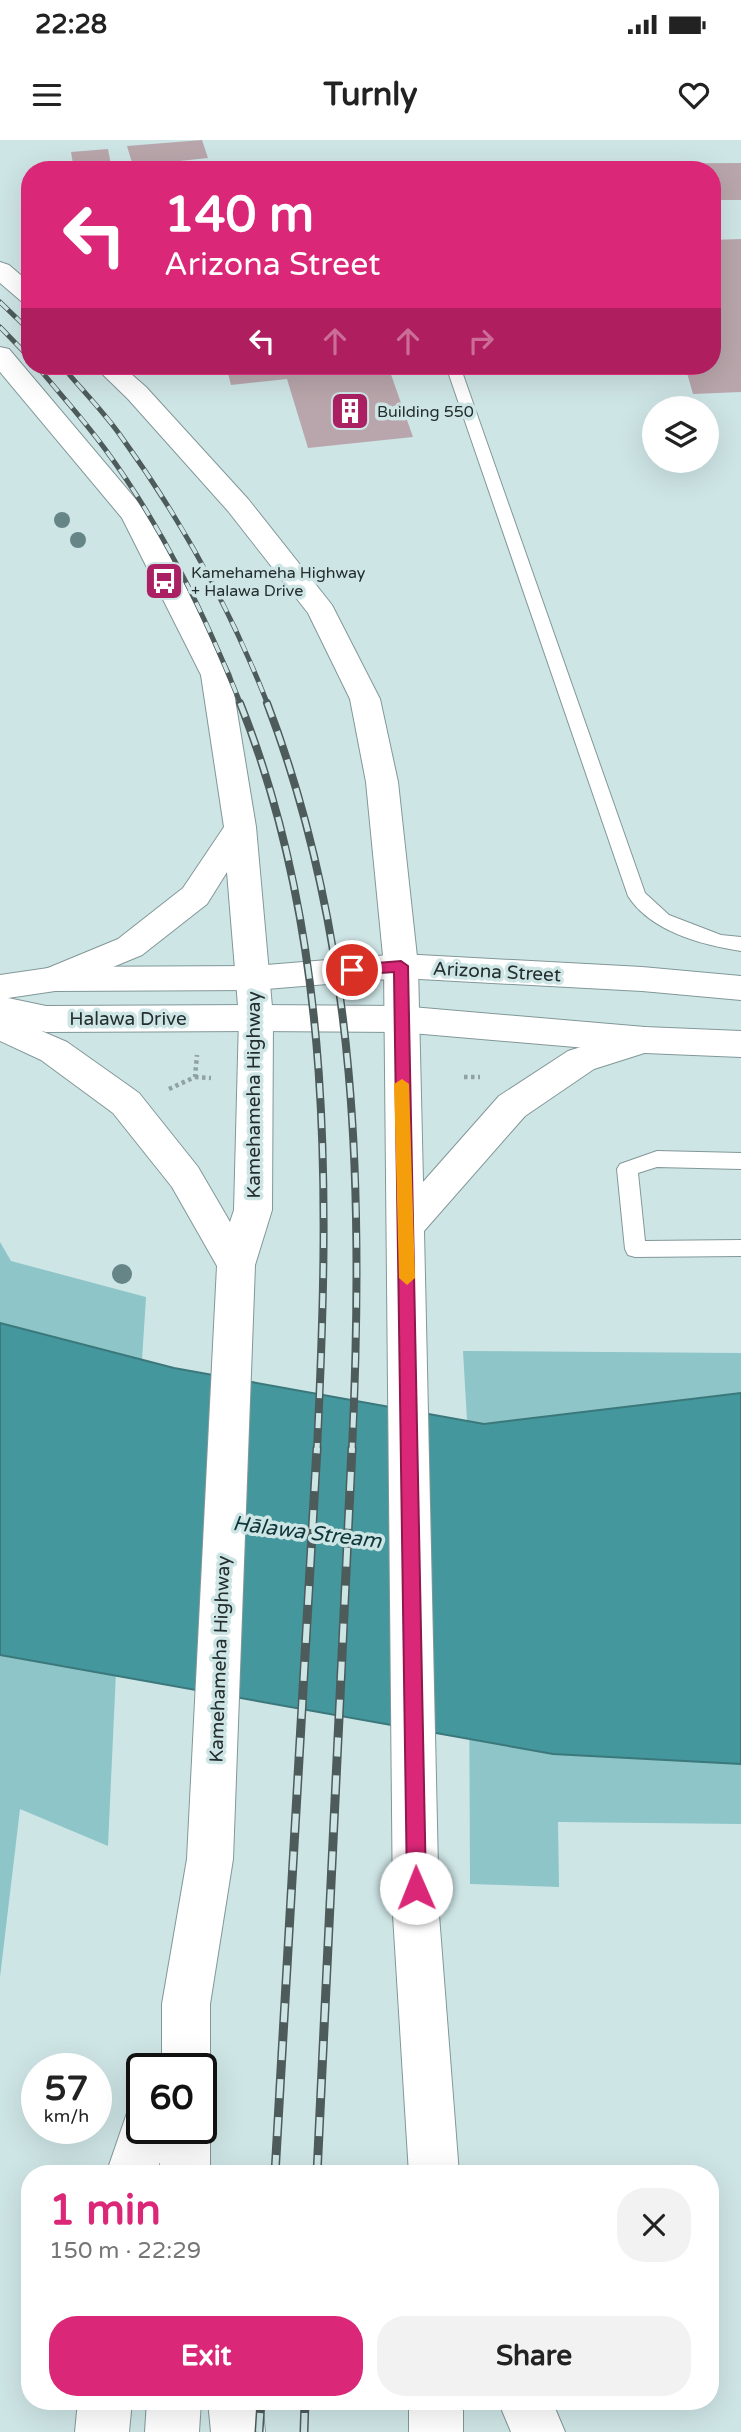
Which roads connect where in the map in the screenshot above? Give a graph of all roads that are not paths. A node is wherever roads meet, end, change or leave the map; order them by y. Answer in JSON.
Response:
{"nodes":[{"id":1,"x":0,"y":270,"type":"edge"},
{"id":2,"x":21,"y":288,"type":"edge"},
{"id":3,"x":0,"y":355,"type":"edge"},
{"id":4,"x":117,"y":375,"type":"edge"},
{"id":5,"x":456,"y":375,"type":"edge"},
{"id":6,"x":240,"y":827,"type":"junction"},
{"id":7,"x":741,"y":944,"type":"edge"},
{"id":8,"x":401,"y":966,"type":"junction"},
{"id":9,"x":254,"y":978,"type":"junction"},
{"id":10,"x":55,"y":979,"type":"junction"},
{"id":11,"x":0,"y":987,"type":"edge"},
{"id":12,"x":741,"y":988,"type":"edge"},
{"id":13,"x":0,"y":1009,"type":"edge"},
{"id":14,"x":257,"y":1018,"type":"junction"},
{"id":15,"x":400,"y":1019,"type":"junction"},
{"id":16,"x":0,"y":1026,"type":"edge"},
{"id":17,"x":645,"y":1040,"type":"junction"},
{"id":18,"x":741,"y":1044,"type":"edge"},
{"id":19,"x":741,"y":1161,"type":"edge"},
{"id":20,"x":404,"y":1228,"type":"junction"},
{"id":21,"x":741,"y":1248,"type":"edge"},
{"id":22,"x":236,"y":1265,"type":"junction"},
{"id":23,"x":186,"y":2004,"type":"junction"},
{"id":24,"x":170,"y":2053,"type":"edge"},
{"id":25,"x":186,"y":2053,"type":"edge"},
{"id":26,"x":141,"y":2144,"type":"edge"},
{"id":27,"x":134,"y":2165,"type":"edge"},
{"id":28,"x":434,"y":2165,"type":"edge"},
{"id":29,"x":104,"y":2410,"type":"edge"},
{"id":30,"x":173,"y":2410,"type":"edge"},
{"id":31,"x":236,"y":2410,"type":"edge"},
{"id":32,"x":436,"y":2410,"type":"edge"},
{"id":33,"x":529,"y":2410,"type":"edge"},
{"id":34,"x":102,"y":2432,"type":"edge"},
{"id":35,"x":172,"y":2432,"type":"edge"},
{"id":36,"x":238,"y":2432,"type":"edge"},
{"id":37,"x":436,"y":2432,"type":"edge"},
{"id":38,"x":538,"y":2432,"type":"edge"}],
"edges":[{"from":1,"to":2,"type":"main road"},
{"from":3,"to":6,"type":"main road","name":"Kamehameha Highway"},
{"from":4,"to":8,"type":"main road"},
{"from":5,"to":7,"type":"lane"},
{"from":6,"to":9,"type":"main road","name":"Kamehameha Highway"},
{"from":6,"to":10,"type":"main road"},
{"from":8,"to":9,"type":"main road","name":"Arizona Street"},
{"from":8,"to":12,"type":"main road","name":"Arizona Street"},
{"from":8,"to":15,"type":"main road"},
{"from":9,"to":10,"type":"main road","name":"Halawa Drive"},
{"from":9,"to":14,"type":"main road","name":"Kamehameha Highway"},
{"from":10,"to":11,"type":"main road","name":"Halawa Drive"},
{"from":13,"to":14,"type":"main road","name":"Halawa Drive"},
{"from":14,"to":15,"type":"main road"},
{"from":14,"to":22,"type":"main road","name":"Kamehameha Highway"},
{"from":15,"to":17,"type":"main road"},
{"from":15,"to":20,"type":"main road"},
{"from":16,"to":22,"type":"main road"},
{"from":17,"to":18,"type":"main road"},
{"from":17,"to":20,"type":"main road"},
{"from":19,"to":21,"type":"lane"},
{"from":20,"to":28,"type":"main road"},
{"from":22,"to":23,"type":"main road","name":"Kamehameha Highway"},
{"from":23,"to":24,"type":"main road"},
{"from":23,"to":25,"type":"main road","name":"Kamehameha Highway"},
{"from":26,"to":27,"type":"main road"},
{"from":29,"to":34,"type":"main road"},
{"from":30,"to":35,"type":"main road"},
{"from":31,"to":36,"type":"main road"},
{"from":32,"to":37,"type":"main road"},
{"from":33,"to":38,"type":"main road"}]}
